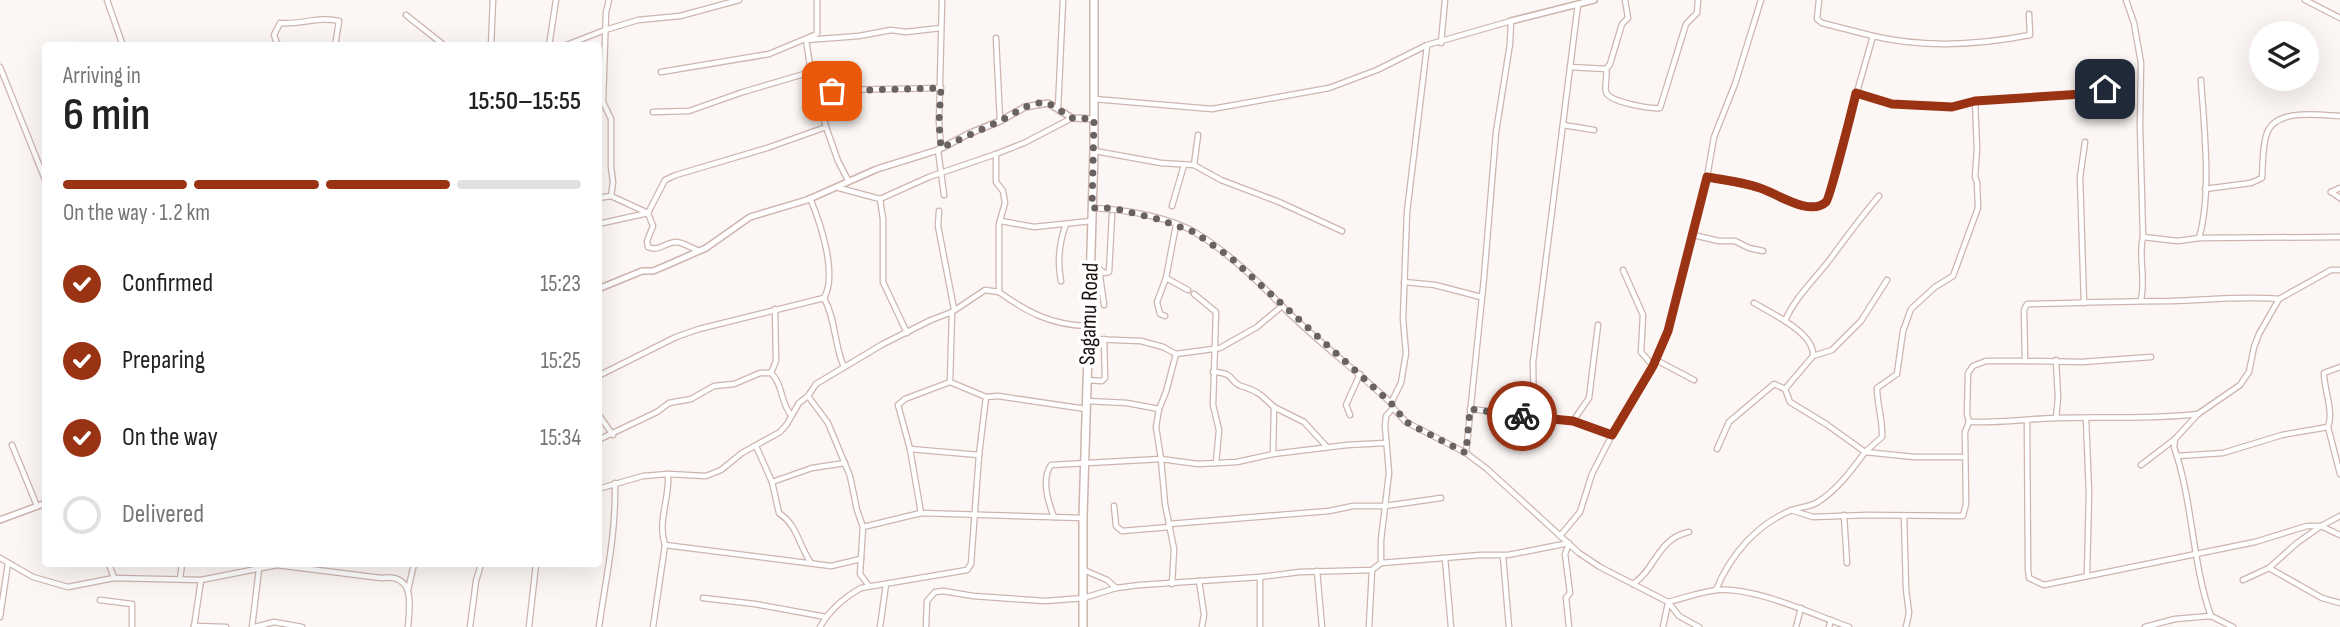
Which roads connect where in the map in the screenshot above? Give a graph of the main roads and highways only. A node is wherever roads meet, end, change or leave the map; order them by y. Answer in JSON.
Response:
{"nodes":[{"id":1,"x":1094,"y":0,"type":"edge"},
{"id":2,"x":1083,"y":627,"type":"edge"}],
"edges":[{"from":1,"to":2,"type":"highway","name":"Sagamu Road"}]}
